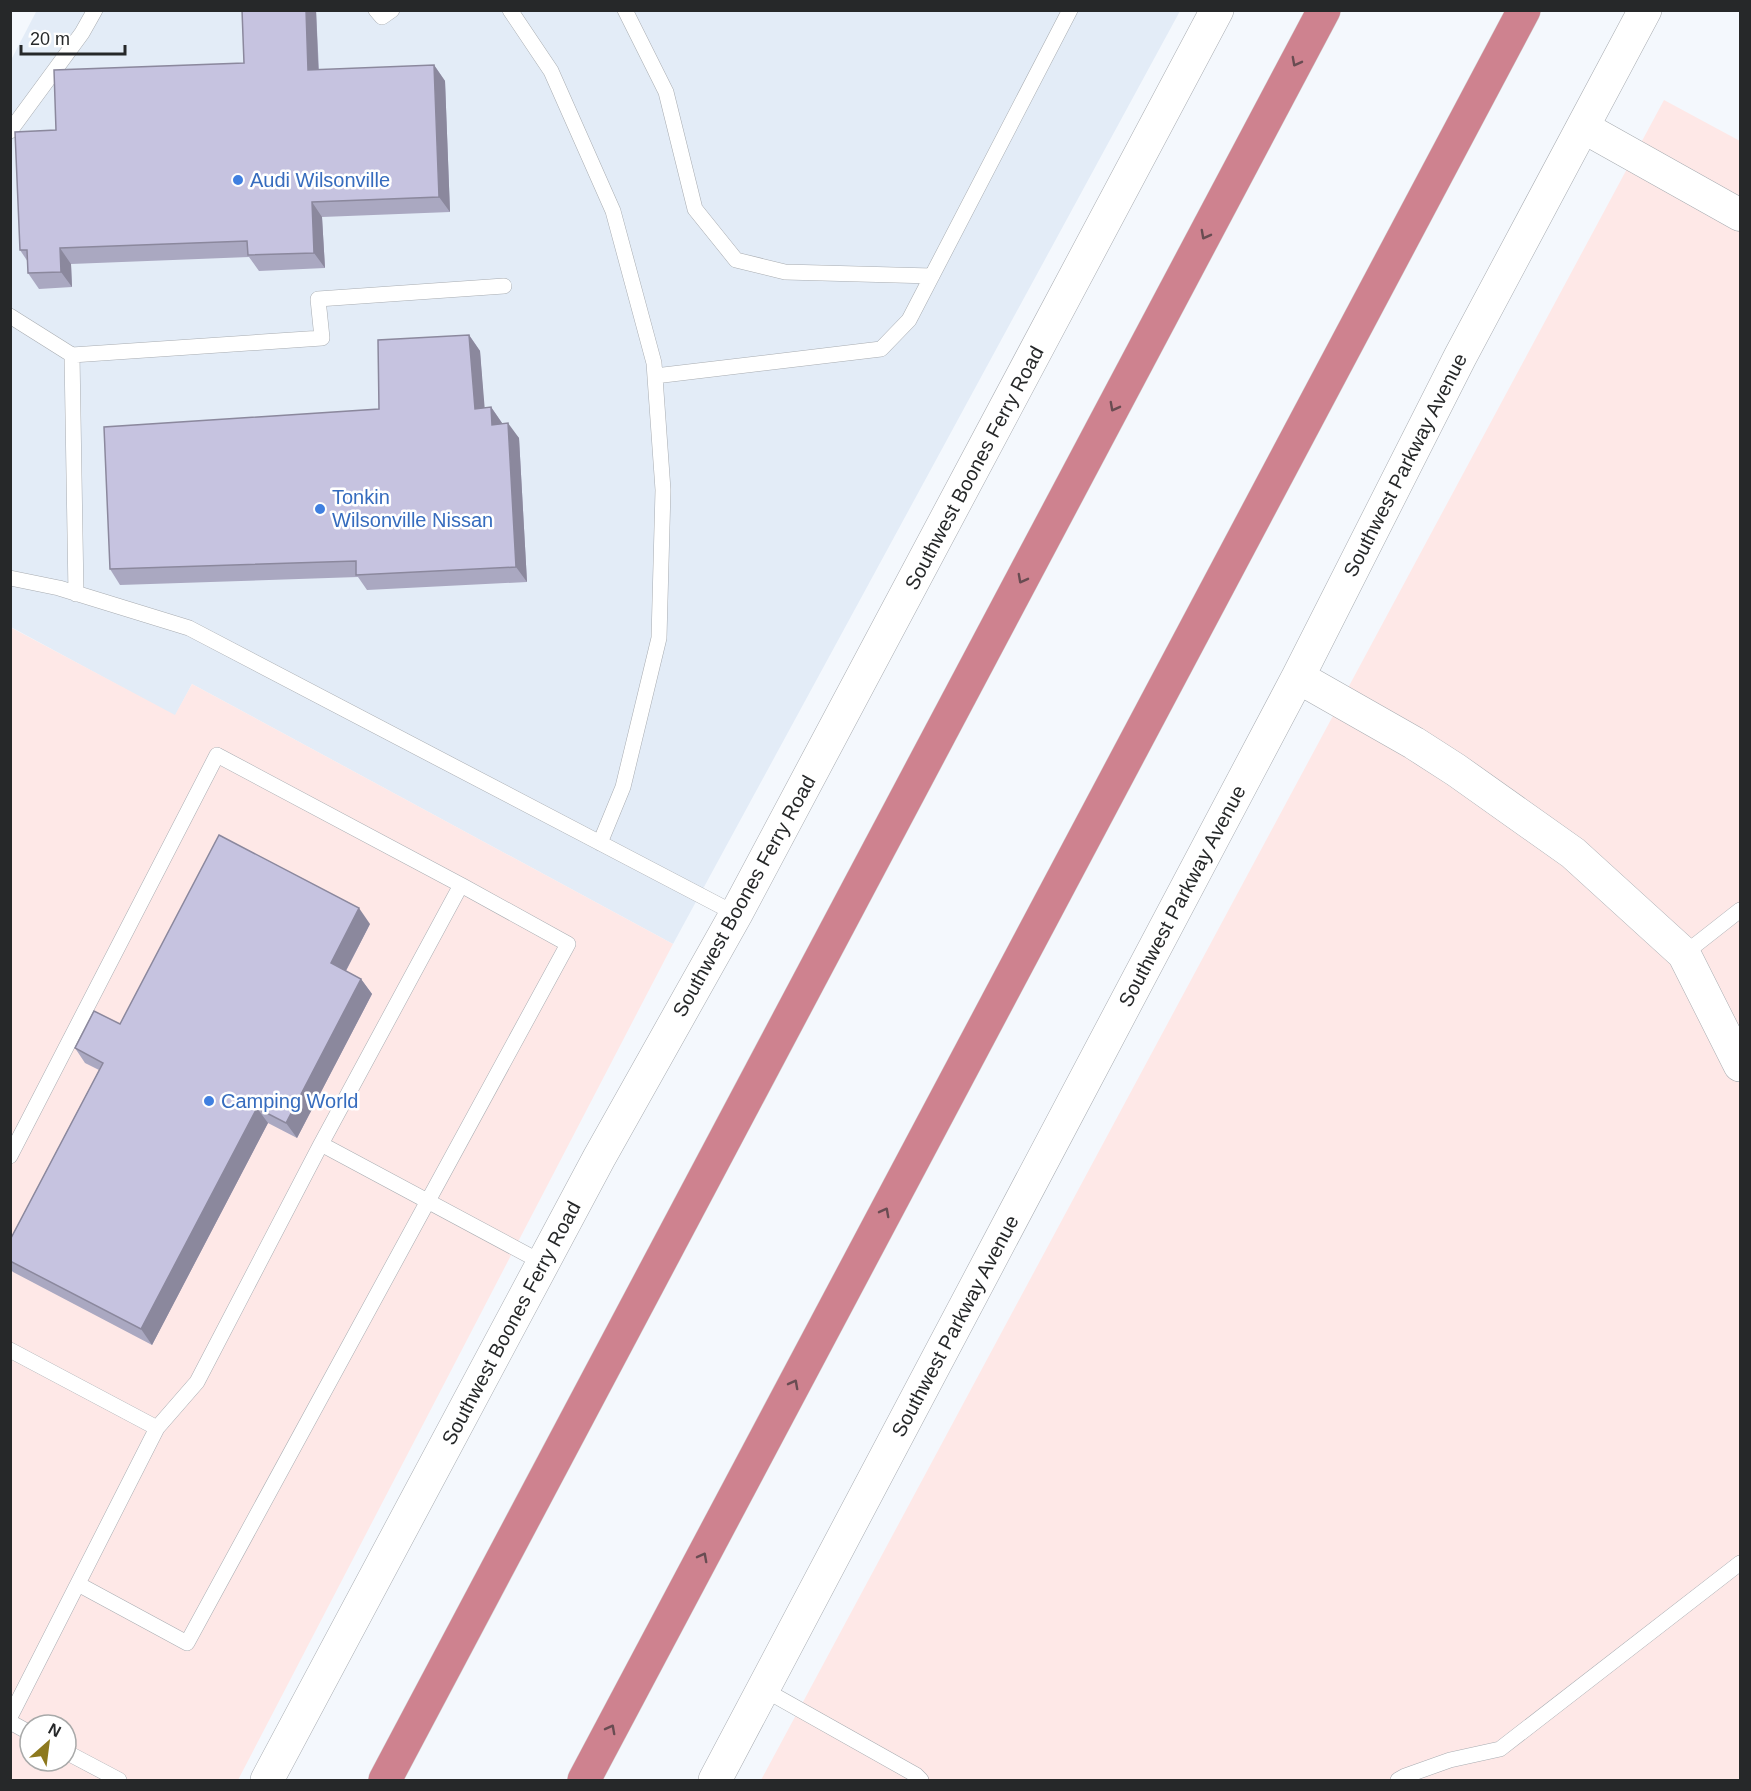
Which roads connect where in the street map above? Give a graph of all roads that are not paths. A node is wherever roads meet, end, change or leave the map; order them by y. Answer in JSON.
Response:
{"nodes":[{"id":1,"x":95,"y":10,"type":"edge"},
{"id":2,"x":376,"y":10,"type":"edge"},
{"id":3,"x":392,"y":10,"type":"edge"},
{"id":4,"x":510,"y":10,"type":"edge"},
{"id":5,"x":625,"y":10,"type":"edge"},
{"id":6,"x":1070,"y":10,"type":"edge"},
{"id":7,"x":1217,"y":10,"type":"edge"},
{"id":8,"x":1324,"y":10,"type":"edge"},
{"id":9,"x":1524,"y":10,"type":"edge"},
{"id":10,"x":1645,"y":10,"type":"edge"},
{"id":11,"x":1583,"y":127,"type":"junction"},
{"id":12,"x":10,"y":131,"type":"edge"},
{"id":13,"x":1740,"y":215,"type":"edge"},
{"id":14,"x":932,"y":276,"type":"junction"},
{"id":15,"x":504,"y":286,"type":"dead end"},
{"id":16,"x":10,"y":316,"type":"edge"},
{"id":17,"x":72,"y":355,"type":"junction"},
{"id":18,"x":655,"y":376,"type":"junction"},
{"id":19,"x":10,"y":578,"type":"edge"},
{"id":20,"x":76,"y":594,"type":"junction"},
{"id":21,"x":1298,"y":676,"type":"junction"},
{"id":22,"x":600,"y":843,"type":"junction"},
{"id":23,"x":460,"y":885,"type":"junction"},
{"id":24,"x":1740,"y":910,"type":"edge"},
{"id":25,"x":736,"y":914,"type":"junction"},
{"id":26,"x":1684,"y":954,"type":"junction"},
{"id":27,"x":1740,"y":1065,"type":"edge"},
{"id":28,"x":321,"y":1144,"type":"junction"},
{"id":29,"x":10,"y":1155,"type":"edge"},
{"id":30,"x":427,"y":1202,"type":"junction"},
{"id":31,"x":543,"y":1263,"type":"junction"},
{"id":32,"x":10,"y":1350,"type":"edge"},
{"id":33,"x":157,"y":1428,"type":"junction"},
{"id":34,"x":1740,"y":1563,"type":"edge"},
{"id":35,"x":78,"y":1584,"type":"junction"},
{"id":36,"x":763,"y":1689,"type":"junction"},
{"id":37,"x":10,"y":1717,"type":"edge"},
{"id":38,"x":78,"y":1759,"type":"edge"},
{"id":39,"x":110,"y":1778,"type":"edge"},
{"id":40,"x":267,"y":1780,"type":"edge"},
{"id":41,"x":385,"y":1780,"type":"edge"},
{"id":42,"x":584,"y":1780,"type":"edge"},
{"id":43,"x":715,"y":1780,"type":"edge"},
{"id":44,"x":921,"y":1780,"type":"edge"},
{"id":45,"x":1398,"y":1780,"type":"edge"}],
"edges":[{"from":1,"to":12,"type":"lane"},
{"from":2,"to":3,"type":"lane"},
{"from":4,"to":18,"type":"lane"},
{"from":5,"to":14,"type":"lane"},
{"from":6,"to":14,"type":"lane"},
{"from":7,"to":25,"type":"street","name":"Southwest Boones Ferry Road"},
{"from":8,"to":41,"type":"highway","one_way":true},
{"from":42,"to":9,"type":"highway","one_way":true},
{"from":10,"to":11,"type":"street","name":"Southwest Parkway Avenue"},
{"from":11,"to":13,"type":"street"},
{"from":11,"to":21,"type":"street","name":"Southwest Parkway Avenue"},
{"from":14,"to":18,"type":"lane"},
{"from":15,"to":17,"type":"lane"},
{"from":16,"to":17,"type":"lane"},
{"from":17,"to":20,"type":"lane"},
{"from":18,"to":22,"type":"lane"},
{"from":19,"to":20,"type":"lane"},
{"from":20,"to":22,"type":"lane"},
{"from":21,"to":26,"type":"street"},
{"from":21,"to":36,"type":"street","name":"Southwest Parkway Avenue"},
{"from":22,"to":25,"type":"lane"},
{"from":23,"to":28,"type":"lane"},
{"from":23,"to":29,"type":"lane"},
{"from":23,"to":30,"type":"lane"},
{"from":24,"to":26,"type":"lane"},
{"from":25,"to":31,"type":"street","name":"Southwest Boones Ferry Road"},
{"from":26,"to":27,"type":"street"},
{"from":28,"to":30,"type":"lane"},
{"from":28,"to":33,"type":"lane"},
{"from":30,"to":31,"type":"lane"},
{"from":30,"to":35,"type":"lane"},
{"from":31,"to":40,"type":"street","name":"Southwest Boones Ferry Road"},
{"from":32,"to":33,"type":"lane"},
{"from":33,"to":35,"type":"lane"},
{"from":34,"to":45,"type":"lane"},
{"from":35,"to":37,"type":"lane"},
{"from":36,"to":43,"type":"street","name":"Southwest Parkway Avenue"},
{"from":36,"to":44,"type":"lane"},
{"from":38,"to":39,"type":"lane"}]}
